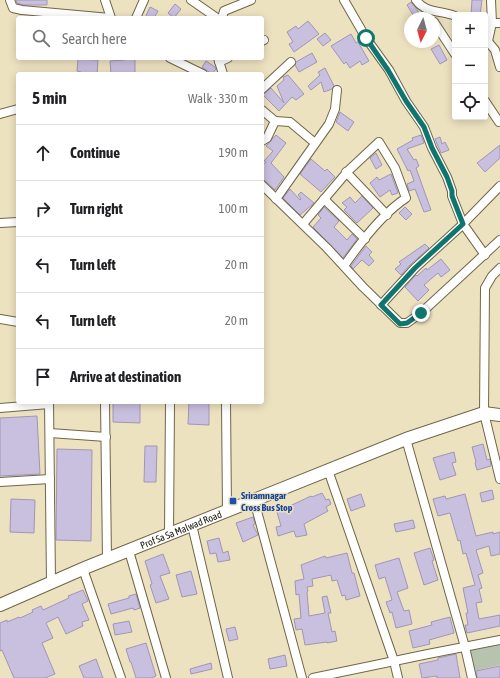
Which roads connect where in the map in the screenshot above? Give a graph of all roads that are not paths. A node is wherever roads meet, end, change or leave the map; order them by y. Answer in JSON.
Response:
{"nodes":[{"id":1,"x":10,"y":0,"type":"edge"},
{"id":2,"x":105,"y":0,"type":"edge"},
{"id":3,"x":144,"y":0,"type":"edge"},
{"id":4,"x":191,"y":0,"type":"edge"},
{"id":5,"x":251,"y":0,"type":"edge"},
{"id":6,"x":344,"y":0,"type":"edge"},
{"id":7,"x":416,"y":0,"type":"edge"},
{"id":8,"x":491,"y":0,"type":"edge"},
{"id":9,"x":426,"y":10,"type":"joint"},
{"id":10,"x":452,"y":15,"type":"edge"},
{"id":11,"x":65,"y":16,"type":"edge"},
{"id":12,"x":109,"y":16,"type":"edge"},
{"id":13,"x":137,"y":16,"type":"edge"},
{"id":14,"x":214,"y":16,"type":"edge"},
{"id":15,"x":223,"y":16,"type":"edge"},
{"id":16,"x":496,"y":23,"type":"edge"},
{"id":17,"x":440,"y":31,"type":"edge"},
{"id":18,"x":488,"y":37,"type":"edge"},
{"id":19,"x":488,"y":42,"type":"edge"},
{"id":20,"x":452,"y":49,"type":"edge"},
{"id":21,"x":174,"y":60,"type":"edge"},
{"id":22,"x":218,"y":60,"type":"edge"},
{"id":23,"x":291,"y":62,"type":"dead end"},
{"id":24,"x":500,"y":66,"type":"edge"},
{"id":25,"x":199,"y":72,"type":"edge"},
{"id":26,"x":222,"y":72,"type":"edge"},
{"id":27,"x":264,"y":87,"type":"edge"},
{"id":28,"x":337,"y":90,"type":"dead end"},
{"id":29,"x":488,"y":106,"type":"edge"},
{"id":30,"x":16,"y":110,"type":"edge"},
{"id":31,"x":264,"y":112,"type":"edge"},
{"id":32,"x":0,"y":114,"type":"edge"},
{"id":33,"x":275,"y":121,"type":"junction"},
{"id":34,"x":499,"y":122,"type":"dead end"},
{"id":35,"x":264,"y":140,"type":"edge"},
{"id":36,"x":315,"y":143,"type":"junction"},
{"id":37,"x":346,"y":172,"type":"junction"},
{"id":38,"x":500,"y":186,"type":"edge"},
{"id":39,"x":264,"y":187,"type":"edge"},
{"id":40,"x":276,"y":199,"type":"junction"},
{"id":41,"x":324,"y":199,"type":"junction"},
{"id":42,"x":387,"y":215,"type":"junction"},
{"id":43,"x":16,"y":222,"type":"edge"},
{"id":44,"x":0,"y":223,"type":"edge"},
{"id":45,"x":303,"y":224,"type":"junction"},
{"id":46,"x":463,"y":224,"type":"junction"},
{"id":47,"x":364,"y":239,"type":"junction"},
{"id":48,"x":500,"y":240,"type":"edge"},
{"id":49,"x":485,"y":255,"type":"junction"},
{"id":50,"x":344,"y":266,"type":"junction"},
{"id":51,"x":500,"y":268,"type":"edge"},
{"id":52,"x":381,"y":305,"type":"junction"},
{"id":53,"x":0,"y":319,"type":"edge"},
{"id":54,"x":16,"y":322,"type":"edge"},
{"id":55,"x":39,"y":404,"type":"edge"},
{"id":56,"x":49,"y":404,"type":"edge"},
{"id":57,"x":105,"y":404,"type":"edge"},
{"id":58,"x":170,"y":404,"type":"edge"},
{"id":59,"x":226,"y":404,"type":"edge"},
{"id":60,"x":0,"y":408,"type":"edge"},
{"id":61,"x":484,"y":413,"type":"junction"},
{"id":62,"x":500,"y":415,"type":"edge"},
{"id":63,"x":50,"y":433,"type":"junction"},
{"id":64,"x":106,"y":437,"type":"junction"},
{"id":65,"x":406,"y":439,"type":"junction"},
{"id":66,"x":328,"y":470,"type":"junction"},
{"id":67,"x":50,"y":479,"type":"junction"},
{"id":68,"x":500,"y":479,"type":"edge"},
{"id":69,"x":0,"y":482,"type":"edge"},
{"id":70,"x":254,"y":500,"type":"junction"},
{"id":71,"x":227,"y":511,"type":"junction"},
{"id":72,"x":192,"y":525,"type":"junction"},
{"id":73,"x":169,"y":534,"type":"junction"},
{"id":74,"x":128,"y":551,"type":"junction"},
{"id":75,"x":107,"y":559,"type":"junction"},
{"id":76,"x":83,"y":569,"type":"junction"},
{"id":77,"x":51,"y":583,"type":"junction"},
{"id":78,"x":0,"y":605,"type":"edge"},
{"id":79,"x":500,"y":640,"type":"edge"},
{"id":80,"x":465,"y":647,"type":"junction"},
{"id":81,"x":394,"y":661,"type":"junction"},
{"id":82,"x":120,"y":678,"type":"edge"},
{"id":83,"x":166,"y":678,"type":"edge"},
{"id":84,"x":228,"y":678,"type":"edge"},
{"id":85,"x":302,"y":678,"type":"edge"},
{"id":86,"x":313,"y":678,"type":"edge"},
{"id":87,"x":398,"y":678,"type":"edge"},
{"id":88,"x":472,"y":678,"type":"edge"}],
"edges":[{"from":1,"to":11,"type":"street"},
{"from":2,"to":12,"type":"street"},
{"from":3,"to":13,"type":"street"},
{"from":4,"to":14,"type":"street"},
{"from":5,"to":15,"type":"street"},
{"from":6,"to":46,"type":"street"},
{"from":7,"to":9,"type":"street"},
{"from":8,"to":16,"type":"street"},
{"from":9,"to":10,"type":"street"},
{"from":16,"to":18,"type":"street"},
{"from":17,"to":20,"type":"street"},
{"from":19,"to":24,"type":"street"},
{"from":21,"to":25,"type":"street"},
{"from":22,"to":26,"type":"street"},
{"from":23,"to":27,"type":"street"},
{"from":28,"to":36,"type":"street"},
{"from":29,"to":34,"type":"street"},
{"from":30,"to":32,"type":"street"},
{"from":31,"to":33,"type":"street"},
{"from":33,"to":35,"type":"street"},
{"from":33,"to":36,"type":"street"},
{"from":36,"to":40,"type":"street"},
{"from":37,"to":41,"type":"street"},
{"from":37,"to":42,"type":"street"},
{"from":37,"to":42,"type":"street"},
{"from":38,"to":46,"type":"street"},
{"from":39,"to":40,"type":"street"},
{"from":40,"to":45,"type":"street"},
{"from":41,"to":45,"type":"street"},
{"from":41,"to":47,"type":"street"},
{"from":42,"to":47,"type":"street"},
{"from":43,"to":44,"type":"street"},
{"from":45,"to":50,"type":"street"},
{"from":46,"to":49,"type":"street"},
{"from":46,"to":52,"type":"street"},
{"from":47,"to":50,"type":"street"},
{"from":48,"to":49,"type":"street"},
{"from":49,"to":52,"type":"street"},
{"from":50,"to":52,"type":"street"},
{"from":51,"to":61,"type":"street"},
{"from":53,"to":54,"type":"street"},
{"from":55,"to":60,"type":"street"},
{"from":56,"to":63,"type":"street"},
{"from":57,"to":64,"type":"street"},
{"from":58,"to":73,"type":"street"},
{"from":59,"to":71,"type":"street"},
{"from":61,"to":62,"type":"street","name":"Prof Sa Sa Malwad Road"},
{"from":61,"to":65,"type":"street","name":"Prof Sa Sa Malwad Road"},
{"from":61,"to":68,"type":"street"},
{"from":63,"to":64,"type":"street"},
{"from":63,"to":67,"type":"street"},
{"from":64,"to":75,"type":"street"},
{"from":65,"to":66,"type":"street","name":"Prof Sa Sa Malwad Road"},
{"from":65,"to":80,"type":"street"},
{"from":66,"to":70,"type":"street","name":"Prof Sa Sa Malwad Road"},
{"from":66,"to":81,"type":"street"},
{"from":67,"to":69,"type":"street"},
{"from":67,"to":77,"type":"street"},
{"from":70,"to":71,"type":"street","name":"Prof Sa Sa Malwad Road"},
{"from":70,"to":85,"type":"street"},
{"from":71,"to":72,"type":"street","name":"Prof Sa Sa Malwad Road"},
{"from":72,"to":73,"type":"street","name":"Prof Sa Sa Malwad Road"},
{"from":72,"to":84,"type":"street"},
{"from":73,"to":74,"type":"street","name":"Prof Sa Sa Malwad Road"},
{"from":74,"to":75,"type":"street","name":"Prof Sa Sa Malwad Road"},
{"from":74,"to":83,"type":"street"},
{"from":75,"to":76,"type":"street","name":"Prof Sa Sa Malwad Road"},
{"from":76,"to":77,"type":"street","name":"Prof Sa Sa Malwad Road"},
{"from":76,"to":82,"type":"street"},
{"from":77,"to":78,"type":"street","name":"Prof Sa Sa Malwad Road"},
{"from":79,"to":80,"type":"street"},
{"from":80,"to":81,"type":"street"},
{"from":80,"to":88,"type":"street"},
{"from":81,"to":86,"type":"street"},
{"from":81,"to":87,"type":"street"}]}
